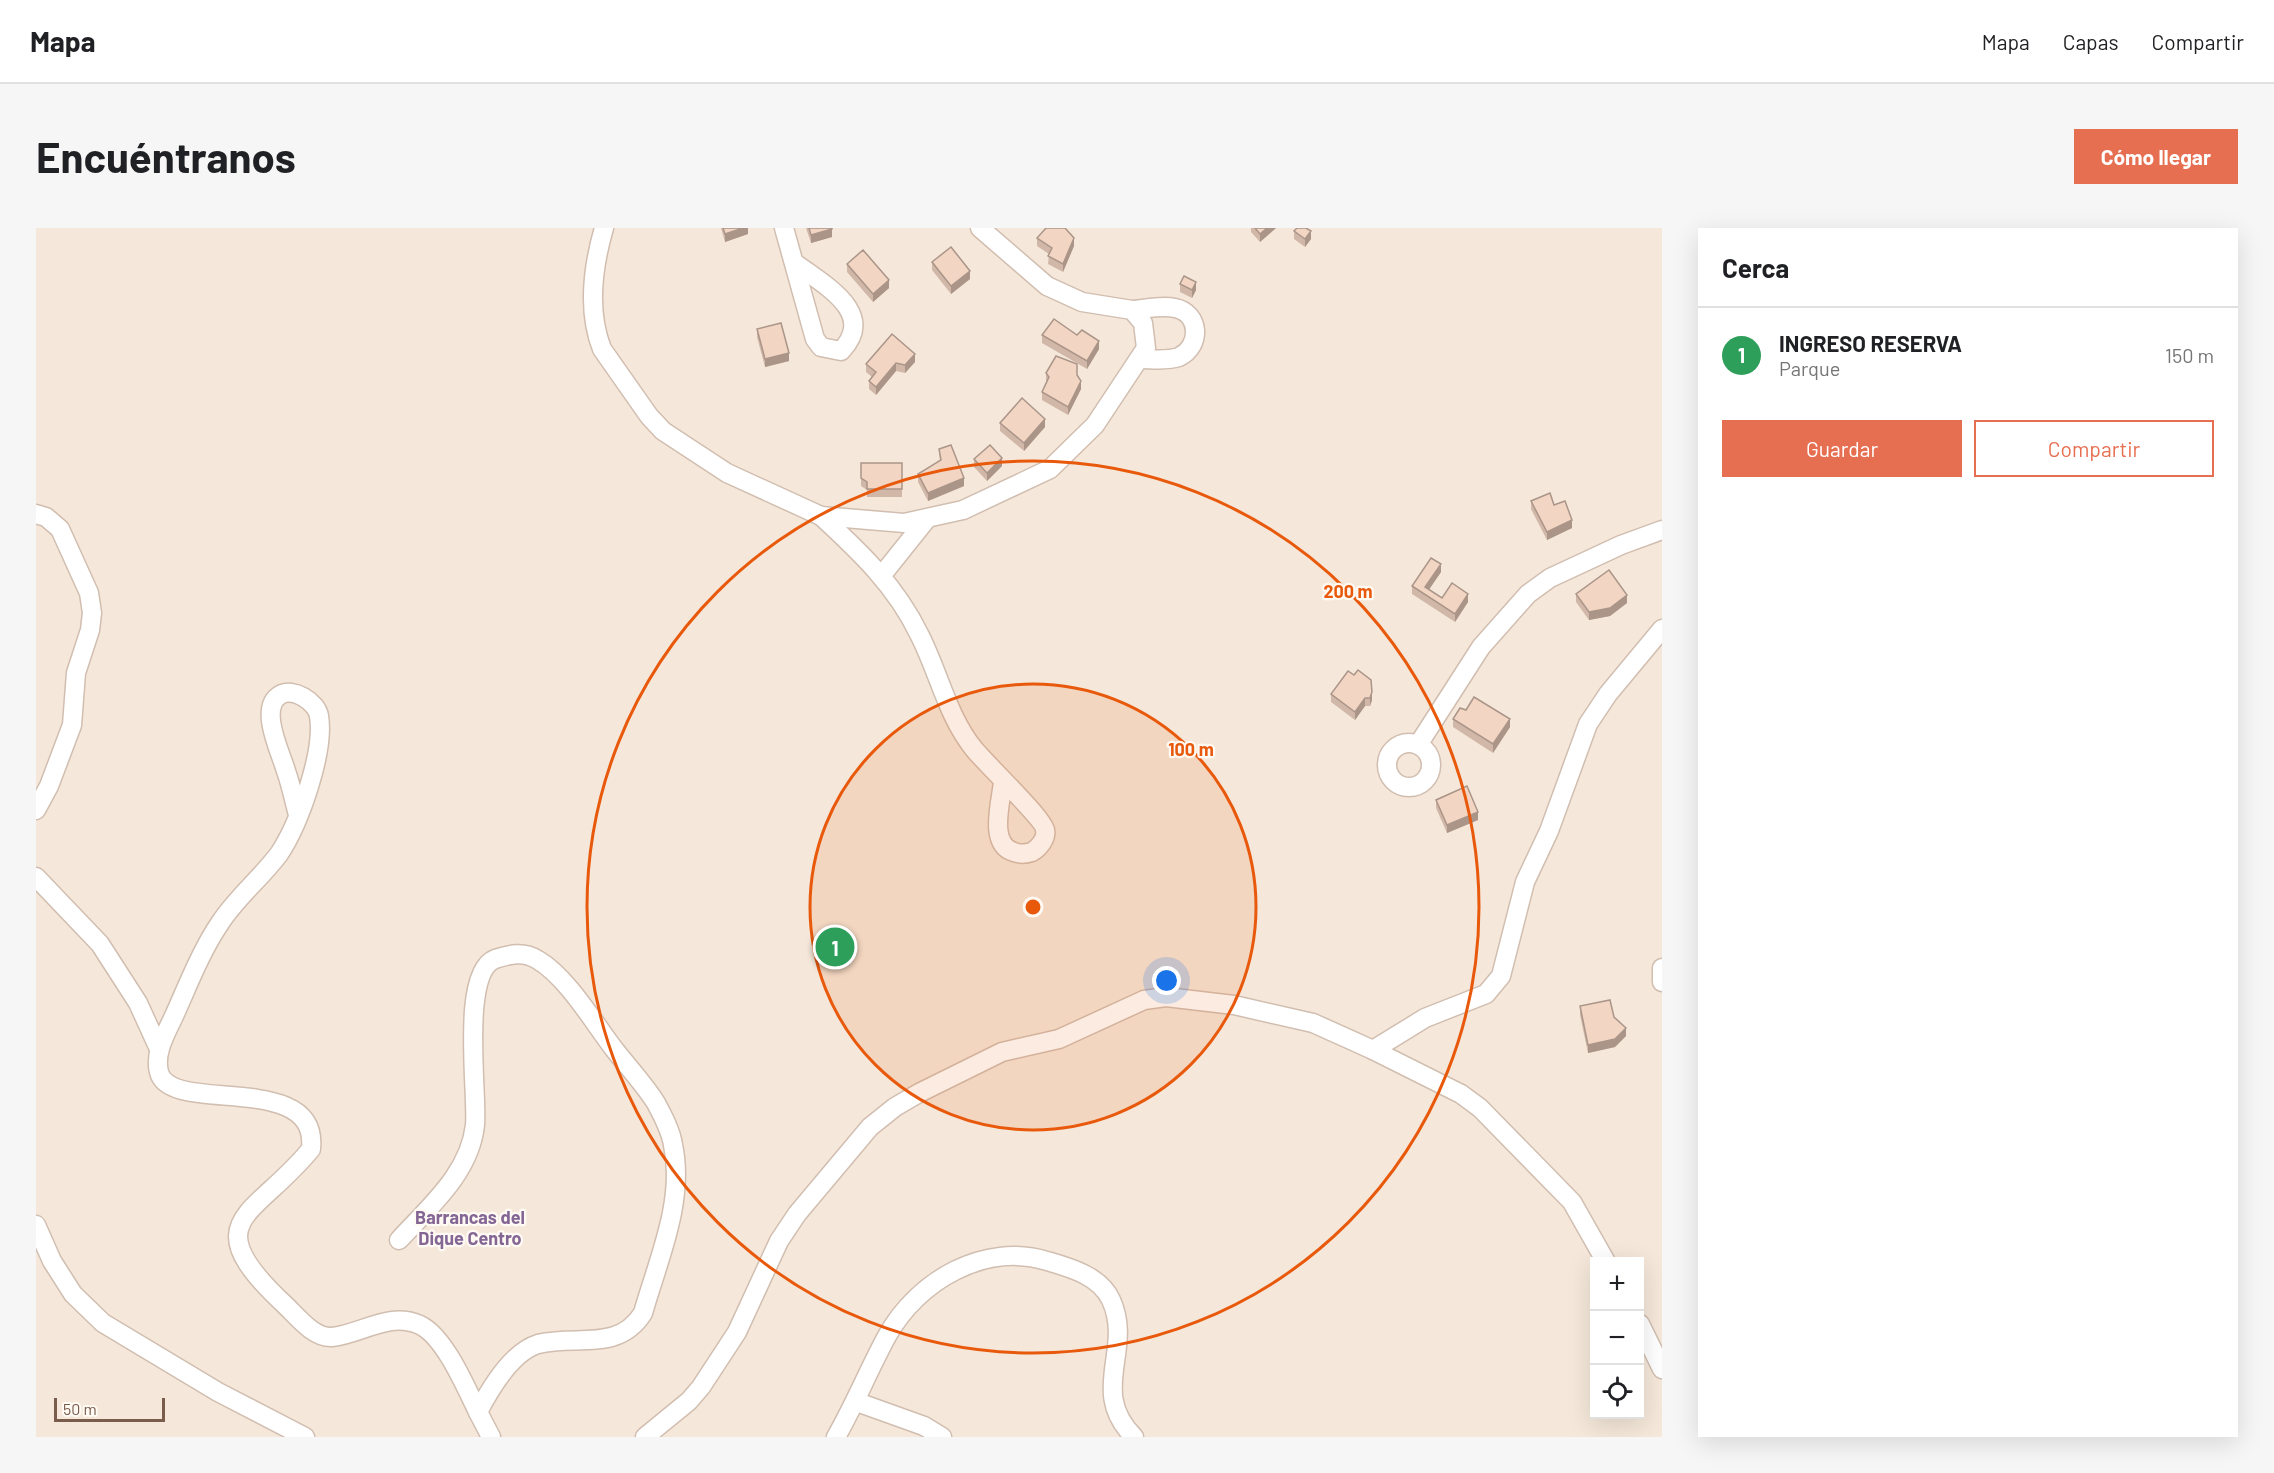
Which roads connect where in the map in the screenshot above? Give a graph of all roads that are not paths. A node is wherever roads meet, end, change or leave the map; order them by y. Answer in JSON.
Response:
{"nodes":[{"id":1,"x":604,"y":228,"type":"edge"},
{"id":2,"x":784,"y":228,"type":"edge"},
{"id":3,"x":980,"y":228,"type":"edge"},
{"id":4,"x":795,"y":263,"type":"junction"},
{"id":5,"x":1132,"y":310,"type":"junction"},
{"id":6,"x":1141,"y":359,"type":"junction"},
{"id":7,"x":36,"y":514,"type":"edge"},
{"id":8,"x":821,"y":516,"type":"junction"},
{"id":9,"x":926,"y":520,"type":"junction"},
{"id":10,"x":1658,"y":535,"type":"edge"},
{"id":11,"x":882,"y":575,"type":"junction"},
{"id":12,"x":1662,"y":629,"type":"edge"},
{"id":13,"x":1418,"y":745,"type":"dead end"},
{"id":14,"x":1003,"y":783,"type":"dead end"},
{"id":15,"x":36,"y":810,"type":"edge"},
{"id":16,"x":298,"y":815,"type":"junction"},
{"id":17,"x":36,"y":877,"type":"edge"},
{"id":18,"x":1662,"y":968,"type":"edge"},
{"id":19,"x":1662,"y":982,"type":"edge"},
{"id":20,"x":159,"y":1049,"type":"junction"},
{"id":21,"x":1372,"y":1050,"type":"junction"},
{"id":22,"x":36,"y":1225,"type":"edge"},
{"id":23,"x":399,"y":1240,"type":"dead end"},
{"id":24,"x":1602,"y":1257,"type":"edge"},
{"id":25,"x":1644,"y":1332,"type":"edge"},
{"id":26,"x":1662,"y":1368,"type":"edge"},
{"id":27,"x":857,"y":1402,"type":"junction"},
{"id":28,"x":478,"y":1412,"type":"junction"},
{"id":29,"x":305,"y":1437,"type":"edge"},
{"id":30,"x":491,"y":1437,"type":"edge"},
{"id":31,"x":645,"y":1437,"type":"edge"},
{"id":32,"x":836,"y":1437,"type":"edge"},
{"id":33,"x":942,"y":1437,"type":"edge"},
{"id":34,"x":1134,"y":1437,"type":"edge"}],
"edges":[{"from":1,"to":8,"type":"street"},
{"from":2,"to":4,"type":"street"},
{"from":3,"to":5,"type":"street"},
{"from":4,"to":4,"type":"street"},
{"from":5,"to":6,"type":"street"},
{"from":5,"to":6,"type":"street"},
{"from":6,"to":9,"type":"street"},
{"from":7,"to":15,"type":"street"},
{"from":8,"to":9,"type":"street"},
{"from":8,"to":11,"type":"street"},
{"from":9,"to":11,"type":"street"},
{"from":10,"to":13,"type":"street"},
{"from":11,"to":14,"type":"street"},
{"from":12,"to":21,"type":"street"},
{"from":16,"to":16,"type":"street"},
{"from":16,"to":20,"type":"street"},
{"from":17,"to":20,"type":"street"},
{"from":18,"to":19,"type":"street"},
{"from":20,"to":28,"type":"street"},
{"from":21,"to":24,"type":"street"},
{"from":21,"to":31,"type":"street"},
{"from":22,"to":29,"type":"street"},
{"from":23,"to":28,"type":"street"},
{"from":25,"to":26,"type":"street"},
{"from":27,"to":32,"type":"street"},
{"from":27,"to":33,"type":"street"},
{"from":27,"to":34,"type":"street"},
{"from":28,"to":30,"type":"street"}]}
